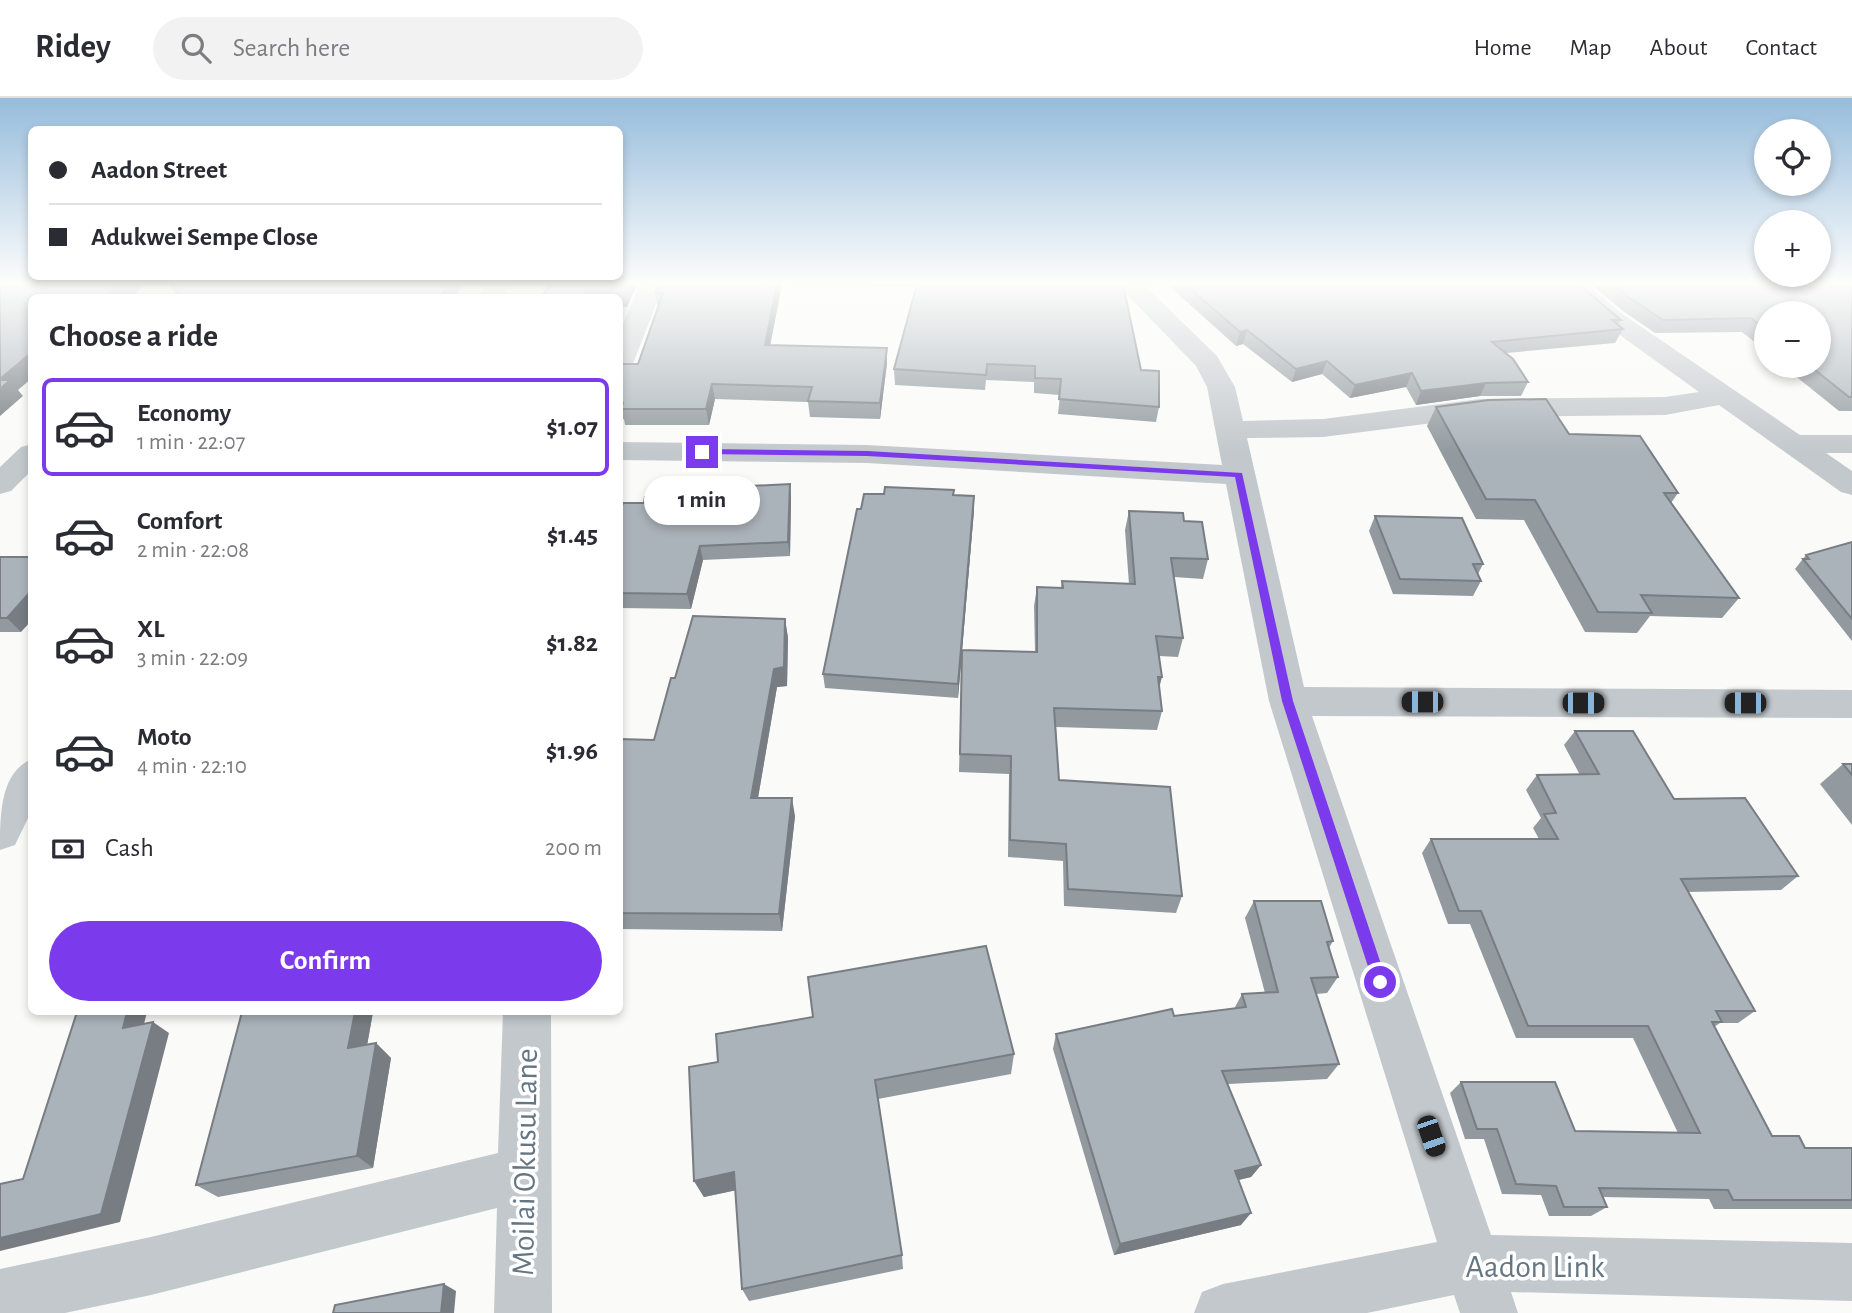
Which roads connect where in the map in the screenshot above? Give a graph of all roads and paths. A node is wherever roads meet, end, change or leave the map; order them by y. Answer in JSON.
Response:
{"nodes":[{"id":1,"x":1186,"y":341,"type":"edge"},
{"id":2,"x":1644,"y":341,"type":"edge"},
{"id":3,"x":1723,"y":396,"type":"junction"},
{"id":4,"x":1230,"y":430,"type":"junction"},
{"id":5,"x":1792,"y":444,"type":"junction"},
{"id":6,"x":1852,"y":444,"type":"edge"},
{"id":7,"x":623,"y":451,"type":"edge"},
{"id":8,"x":21,"y":460,"type":"edge"},
{"id":9,"x":1239,"y":475,"type":"junction"},
{"id":10,"x":0,"y":484,"type":"edge"},
{"id":11,"x":1852,"y":485,"type":"edge"},
{"id":12,"x":1288,"y":701,"type":"junction"},
{"id":13,"x":1852,"y":704,"type":"edge"},
{"id":14,"x":28,"y":781,"type":"edge"},
{"id":15,"x":0,"y":832,"type":"edge"},
{"id":16,"x":527,"y":1015,"type":"edge"},
{"id":17,"x":524,"y":1174,"type":"junction"},
{"id":18,"x":1852,"y":1272,"type":"edge"},
{"id":19,"x":1481,"y":1288,"type":"edge"},
{"id":20,"x":0,"y":1298,"type":"edge"},
{"id":21,"x":523,"y":1313,"type":"edge"},
{"id":22,"x":1223,"y":1313,"type":"edge"}],
"edges":[{"from":1,"to":4,"type":"street"},
{"from":2,"to":3,"type":"street"},
{"from":3,"to":4,"type":"street"},
{"from":3,"to":5,"type":"street"},
{"from":4,"to":9,"type":"street"},
{"from":5,"to":6,"type":"street"},
{"from":5,"to":11,"type":"street"},
{"from":7,"to":9,"type":"street"},
{"from":8,"to":10,"type":"street"},
{"from":9,"to":12,"type":"street"},
{"from":12,"to":13,"type":"street"},
{"from":12,"to":19,"type":"street"},
{"from":14,"to":15,"type":"street"},
{"from":16,"to":17,"type":"street","name":"Moilai Okusu Lane"},
{"from":17,"to":20,"type":"street"},
{"from":17,"to":21,"type":"street","name":"Moilai Okusu Lane"},
{"from":18,"to":19,"type":"street","name":"Aadon Link"},
{"from":19,"to":22,"type":"street","name":"Aadon Link"}]}
